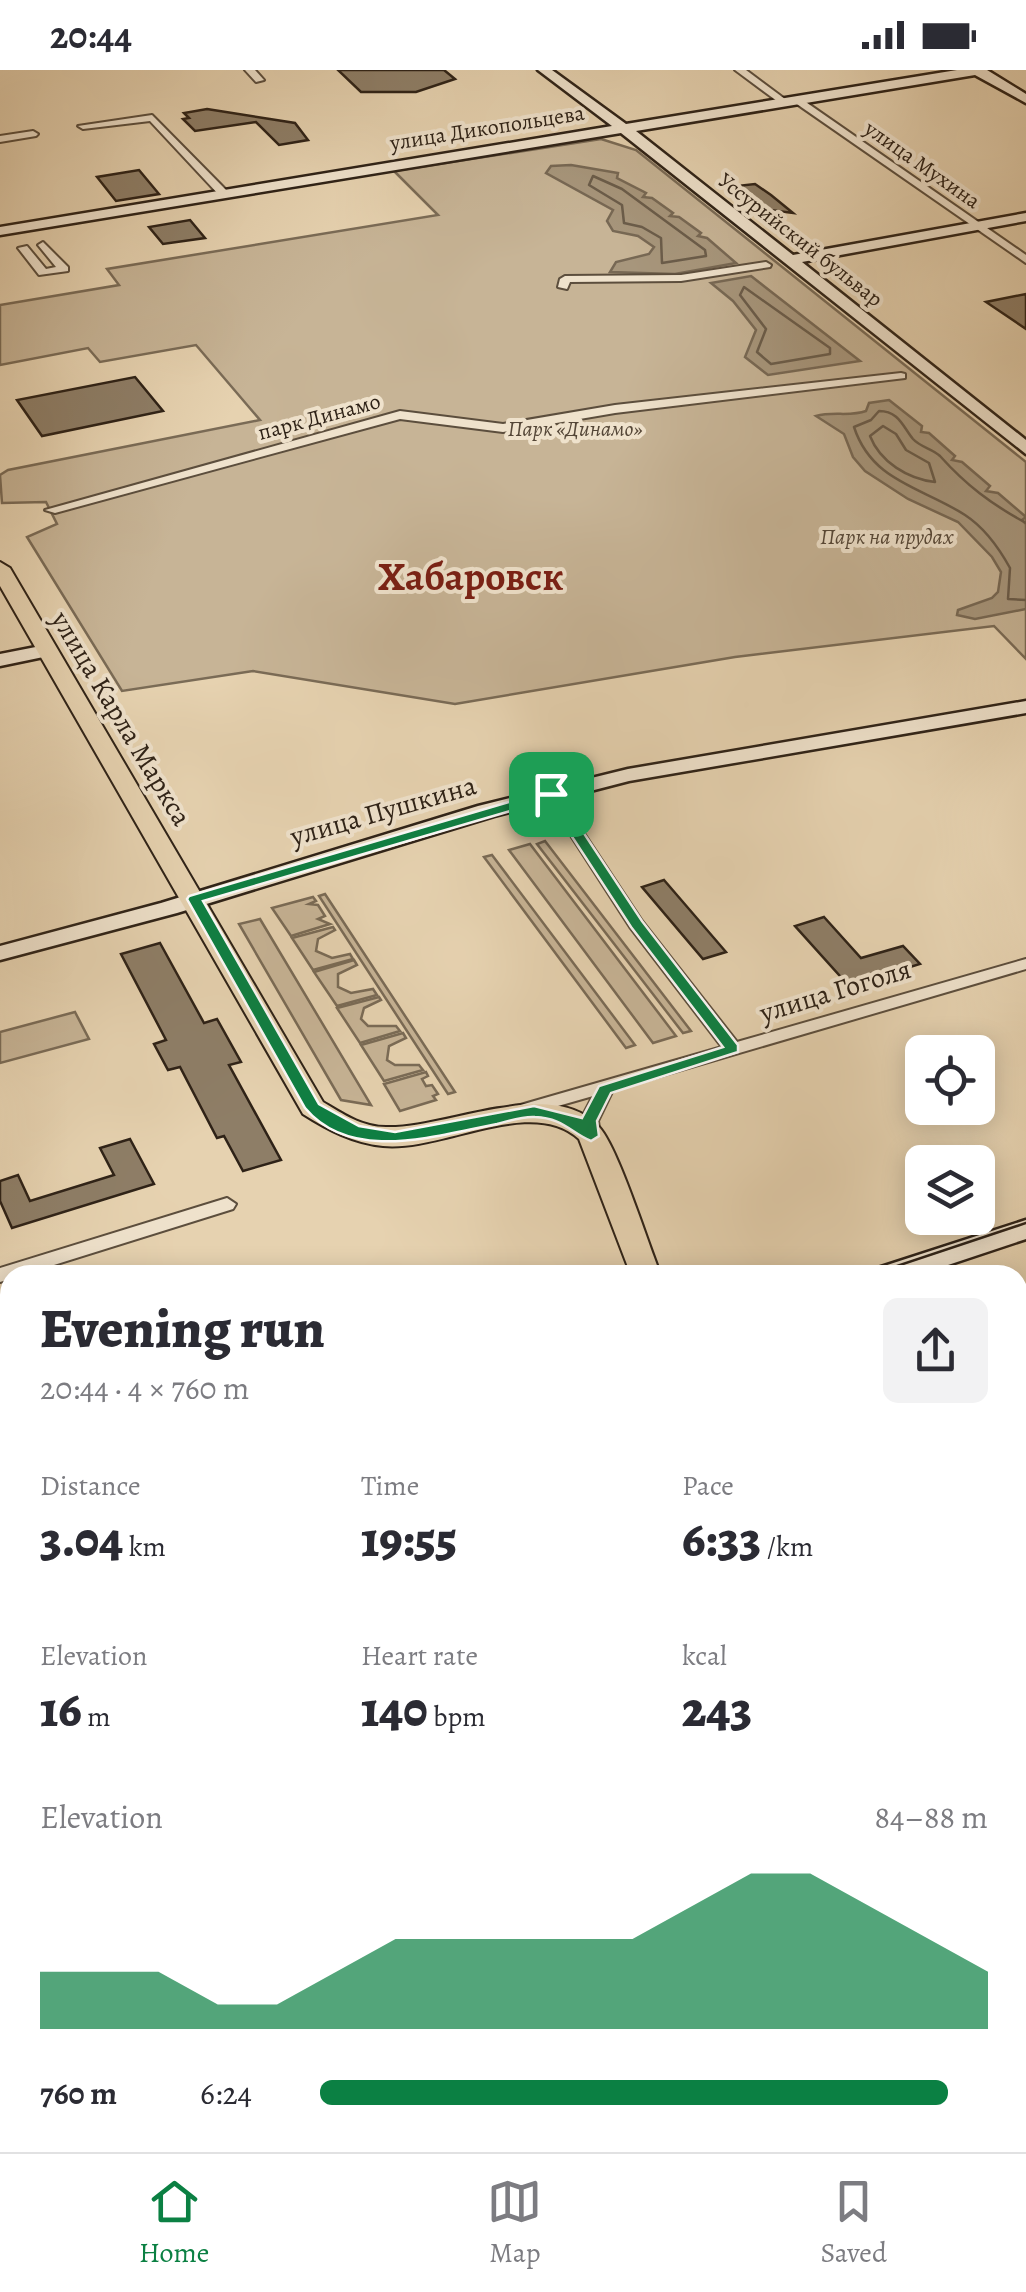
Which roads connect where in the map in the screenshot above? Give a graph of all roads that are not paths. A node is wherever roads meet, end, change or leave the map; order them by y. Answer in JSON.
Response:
{"nodes":[{"id":1,"x":250,"y":70,"type":"edge"},
{"id":2,"x":544,"y":70,"type":"edge"},
{"id":3,"x":740,"y":70,"type":"edge"},
{"id":4,"x":978,"y":70,"type":"edge"},
{"id":5,"x":259,"y":80,"type":"dead end"},
{"id":6,"x":1026,"y":99,"type":"edge"},
{"id":7,"x":791,"y":101,"type":"junction"},
{"id":8,"x":82,"y":126,"type":"dead end"},
{"id":9,"x":624,"y":128,"type":"junction"},
{"id":10,"x":33,"y":134,"type":"dead end"},
{"id":11,"x":0,"y":139,"type":"edge"},
{"id":12,"x":551,"y":139,"type":"junction"},
{"id":13,"x":649,"y":147,"type":"junction"},
{"id":14,"x":224,"y":194,"type":"junction"},
{"id":15,"x":1026,"y":217,"type":"edge"},
{"id":16,"x":978,"y":227,"type":"junction"},
{"id":17,"x":0,"y":231,"type":"edge"},
{"id":18,"x":42,"y":245,"type":"dead end"},
{"id":19,"x":23,"y":248,"type":"dead end"},
{"id":20,"x":52,"y":256,"type":"junction"},
{"id":21,"x":32,"y":259,"type":"junction"},
{"id":22,"x":791,"y":260,"type":"junction"},
{"id":23,"x":1026,"y":260,"type":"edge"},
{"id":24,"x":766,"y":265,"type":"dead end"},
{"id":25,"x":563,"y":287,"type":"dead end"},
{"id":26,"x":901,"y":376,"type":"dead end"},
{"id":27,"x":1026,"y":449,"type":"edge"},
{"id":28,"x":51,"y":510,"type":"dead end"},
{"id":29,"x":0,"y":568,"type":"edge"},
{"id":30,"x":46,"y":650,"type":"junction"},
{"id":31,"x":0,"y":660,"type":"edge"},
{"id":32,"x":1026,"y":707,"type":"edge"},
{"id":33,"x":551,"y":794,"type":"junction"},
{"id":34,"x":194,"y":899,"type":"junction"},
{"id":35,"x":0,"y":952,"type":"edge"},
{"id":36,"x":1026,"y":964,"type":"edge"},
{"id":37,"x":733,"y":1049,"type":"junction"},
{"id":38,"x":604,"y":1090,"type":"junction"},
{"id":39,"x":513,"y":1113,"type":"junction"},
{"id":40,"x":591,"y":1136,"type":"junction"},
{"id":41,"x":227,"y":1204,"type":"dead end"},
{"id":42,"x":1026,"y":1229,"type":"edge"},
{"id":43,"x":32,"y":1265,"type":"edge"},
{"id":44,"x":642,"y":1265,"type":"edge"},
{"id":45,"x":918,"y":1265,"type":"edge"}],
"edges":[{"from":1,"to":5,"type":"street"},
{"from":2,"to":9,"type":"street","name":"Уссурийский бульвар"},
{"from":3,"to":7,"type":"street","name":"улица Мухина"},
{"from":4,"to":6,"type":"street"},
{"from":4,"to":7,"type":"street","name":"улица Дикопольцева"},
{"from":7,"to":9,"type":"street","name":"улица Дикопольцева"},
{"from":7,"to":16,"type":"street","name":"улица Мухина"},
{"from":8,"to":14,"type":"street"},
{"from":9,"to":12,"type":"street","name":"улица Дикопольцева"},
{"from":9,"to":13,"type":"street","name":"Уссурийский бульвар"},
{"from":10,"to":11,"type":"street"},
{"from":12,"to":13,"type":"street"},
{"from":12,"to":14,"type":"street","name":"улица Дикопольцева"},
{"from":13,"to":22,"type":"street","name":"Уссурийский бульвар"},
{"from":14,"to":17,"type":"street","name":"улица Дикопольцева"},
{"from":15,"to":16,"type":"street"},
{"from":16,"to":22,"type":"street"},
{"from":16,"to":23,"type":"street","name":"улица Мухина"},
{"from":18,"to":20,"type":"street"},
{"from":19,"to":21,"type":"street"},
{"from":20,"to":21,"type":"street"},
{"from":20,"to":21,"type":"street"},
{"from":22,"to":27,"type":"street","name":"Уссурийский бульвар"},
{"from":24,"to":25,"type":"street"},
{"from":26,"to":28,"type":"street","name":"парк Динамо"},
{"from":29,"to":30,"type":"main road","name":"улица Карла Маркса"},
{"from":30,"to":31,"type":"street"},
{"from":30,"to":34,"type":"main road","name":"улица Карла Маркса"},
{"from":32,"to":33,"type":"street","name":"улица Пушкина"},
{"from":33,"to":34,"type":"street","name":"улица Пушкина"},
{"from":33,"to":37,"type":"street"},
{"from":34,"to":35,"type":"street","name":"улица Пушкина"},
{"from":34,"to":39,"type":"main road","name":"улица Карла Маркса"},
{"from":36,"to":37,"type":"street","name":"улица Гоголя"},
{"from":37,"to":38,"type":"street","name":"улица Гоголя"},
{"from":38,"to":39,"type":"street","name":"улица Гоголя"},
{"from":38,"to":40,"type":"street"},
{"from":39,"to":40,"type":"main road","name":"улица Карла Маркса"},
{"from":40,"to":44,"type":"main road"},
{"from":41,"to":43,"type":"street"},
{"from":42,"to":45,"type":"street"}]}
